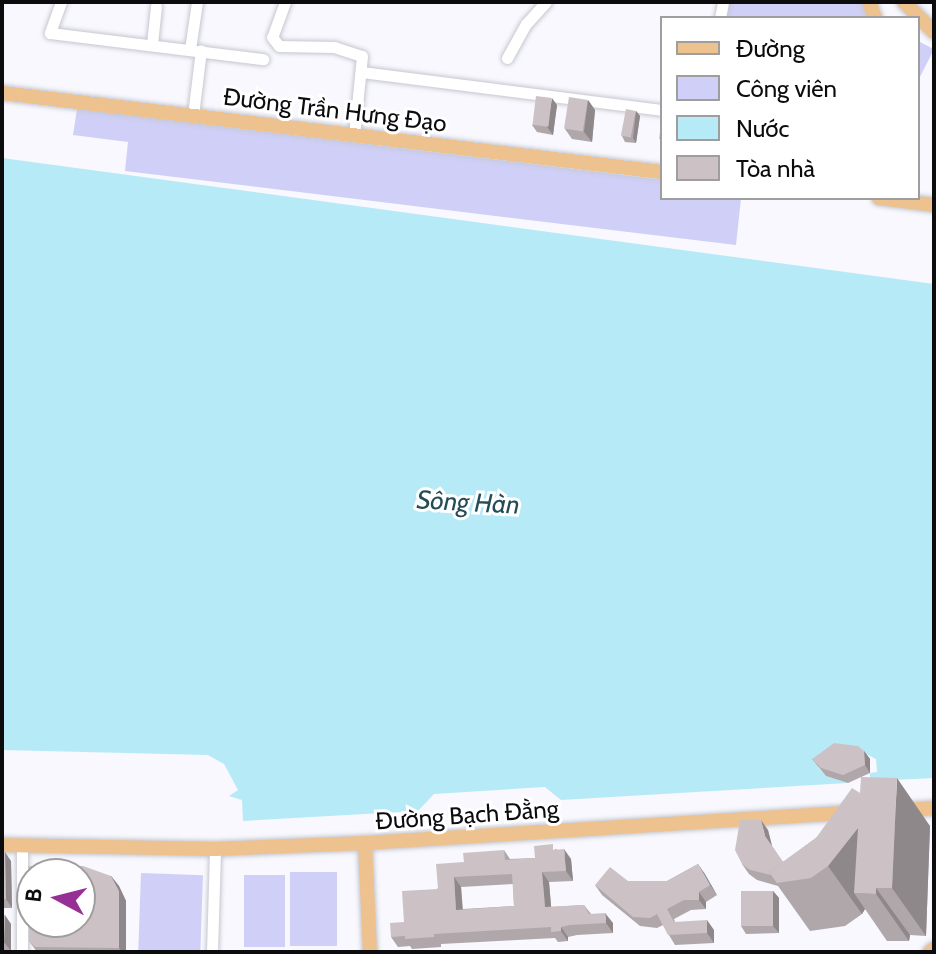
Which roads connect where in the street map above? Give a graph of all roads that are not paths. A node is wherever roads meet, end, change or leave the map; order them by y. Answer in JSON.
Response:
{"nodes":[{"id":1,"x":61,"y":2,"type":"edge"},
{"id":2,"x":197,"y":2,"type":"edge"},
{"id":3,"x":285,"y":2,"type":"edge"},
{"id":4,"x":546,"y":2,"type":"edge"},
{"id":5,"x":156,"y":6,"type":"dead end"},
{"id":6,"x":920,"y":19,"type":"edge"},
{"id":7,"x":934,"y":33,"type":"edge"},
{"id":8,"x":152,"y":44,"type":"junction"},
{"id":9,"x":196,"y":50,"type":"junction"},
{"id":10,"x":507,"y":58,"type":"dead end"},
{"id":11,"x":263,"y":59,"type":"dead end"},
{"id":12,"x":361,"y":72,"type":"junction"},
{"id":13,"x":2,"y":93,"type":"edge"},
{"id":14,"x":660,"y":110,"type":"edge"},
{"id":15,"x":193,"y":115,"type":"junction"},
{"id":16,"x":354,"y":136,"type":"junction"},
{"id":17,"x":660,"y":172,"type":"edge"},
{"id":18,"x":896,"y":200,"type":"edge"},
{"id":19,"x":934,"y":205,"type":"edge"},
{"id":20,"x":934,"y":808,"type":"edge"},
{"id":21,"x":365,"y":843,"type":"junction"},
{"id":22,"x":2,"y":845,"type":"edge"},
{"id":23,"x":22,"y":845,"type":"junction"},
{"id":24,"x":215,"y":849,"type":"junction"},
{"id":25,"x":22,"y":952,"type":"edge"},
{"id":26,"x":212,"y":952,"type":"edge"},
{"id":27,"x":370,"y":952,"type":"edge"}],
"edges":[{"from":1,"to":8,"type":"street"},
{"from":2,"to":9,"type":"street"},
{"from":3,"to":12,"type":"street"},
{"from":4,"to":10,"type":"street"},
{"from":5,"to":8,"type":"street"},
{"from":6,"to":7,"type":"main road"},
{"from":8,"to":9,"type":"street"},
{"from":9,"to":11,"type":"street"},
{"from":9,"to":15,"type":"street"},
{"from":12,"to":14,"type":"street"},
{"from":12,"to":16,"type":"street"},
{"from":13,"to":15,"type":"main road","name":"Đường Trần Hưng Đạo"},
{"from":15,"to":16,"type":"main road","name":"Đường Trần Hưng Đạo"},
{"from":16,"to":17,"type":"main road","name":"Đường Trần Hưng Đạo"},
{"from":18,"to":19,"type":"main road"},
{"from":20,"to":21,"type":"main road","name":"Đường Bạch Đằng"},
{"from":21,"to":24,"type":"main road","name":"Đường Bạch Đằng"},
{"from":21,"to":27,"type":"main road"},
{"from":22,"to":23,"type":"main road","name":"Đường Bạch Đằng"},
{"from":23,"to":24,"type":"main road","name":"Đường Bạch Đằng"},
{"from":23,"to":25,"type":"street"},
{"from":24,"to":26,"type":"street"}]}
